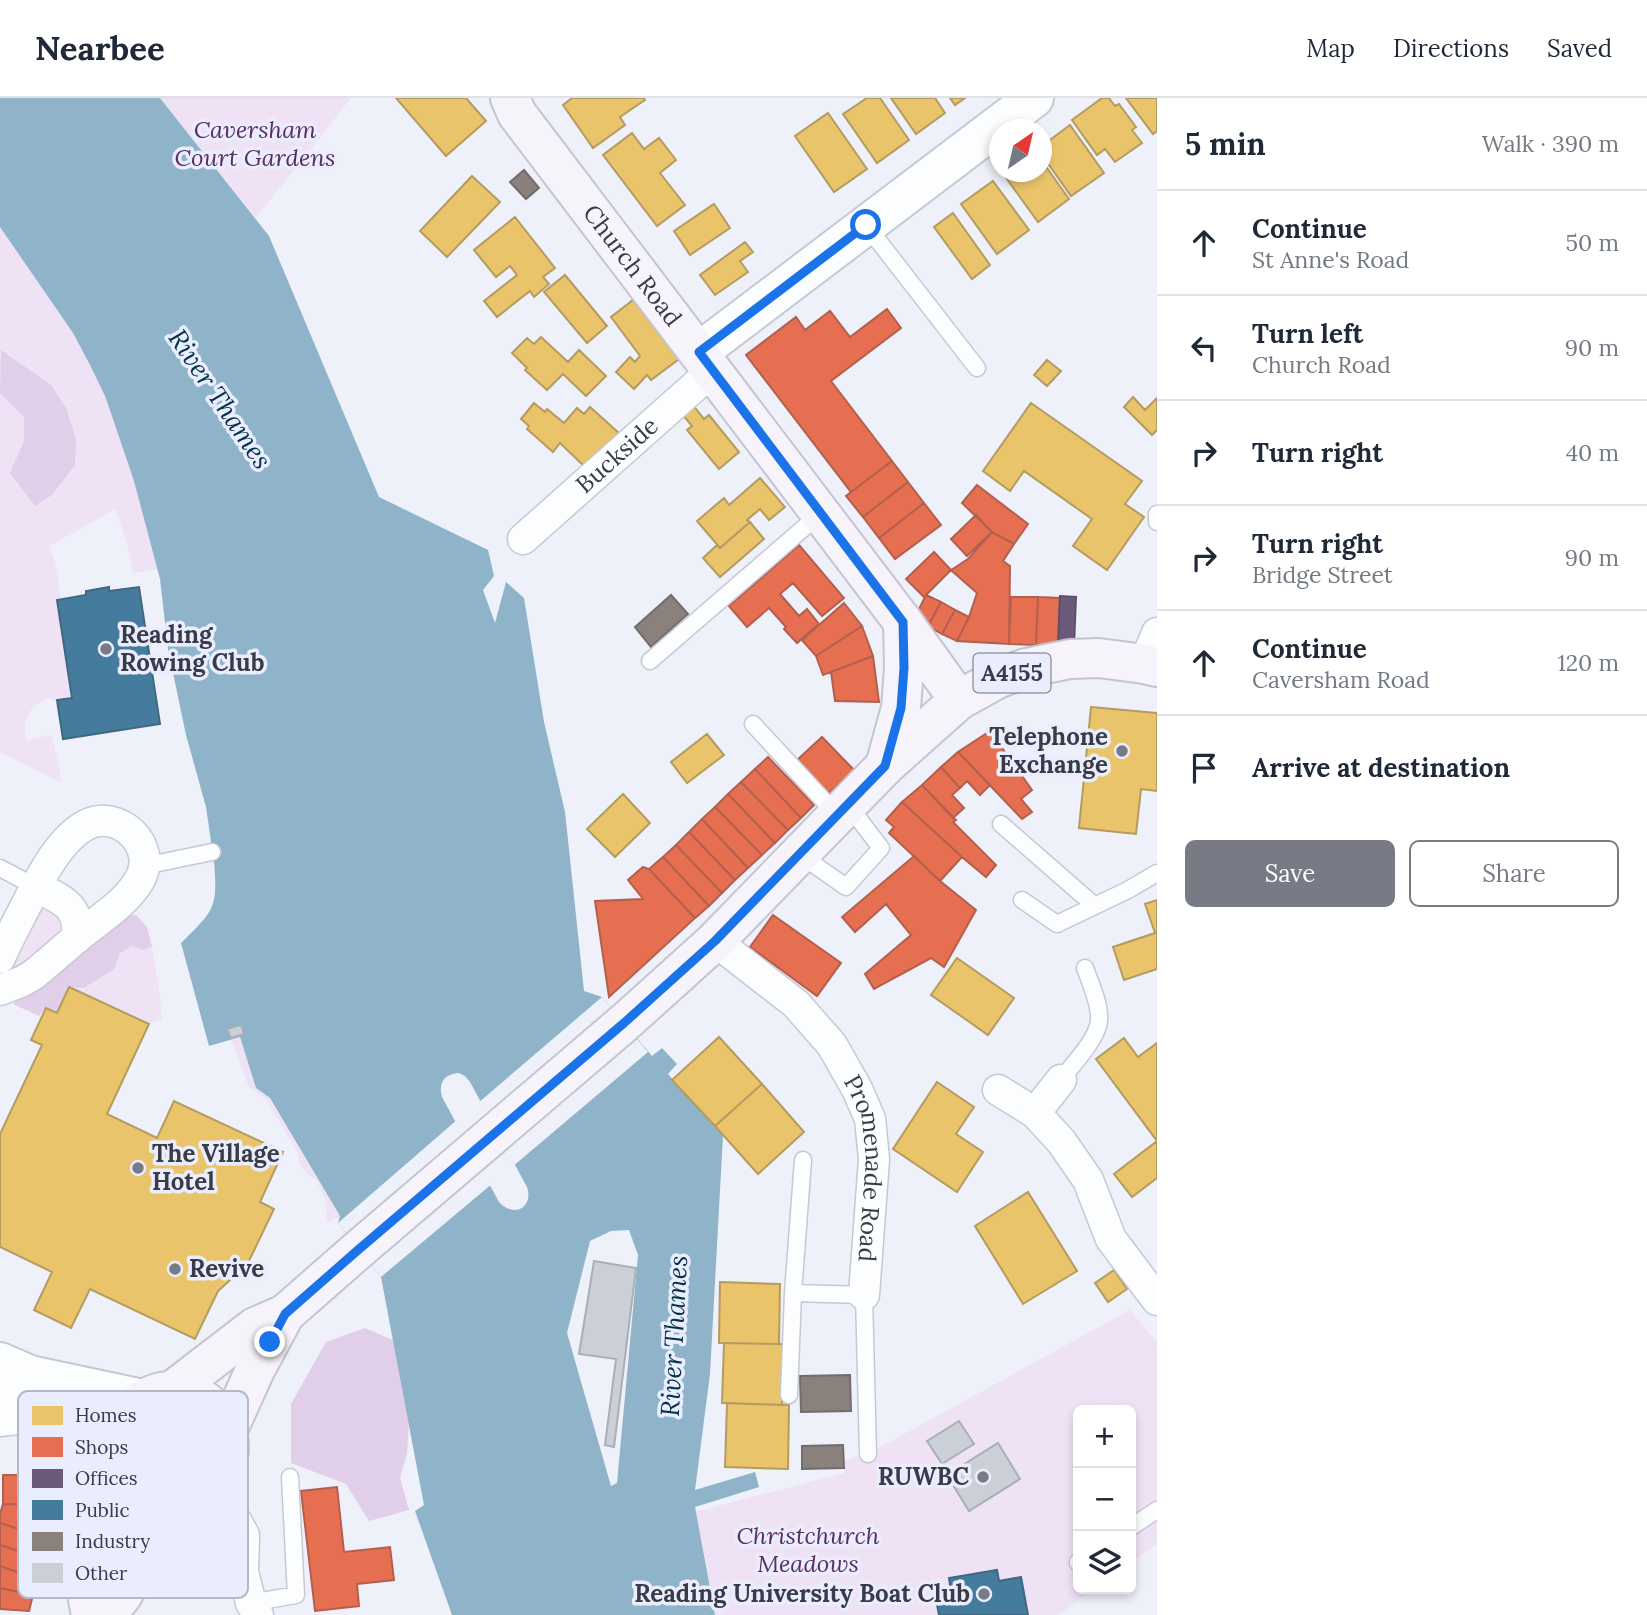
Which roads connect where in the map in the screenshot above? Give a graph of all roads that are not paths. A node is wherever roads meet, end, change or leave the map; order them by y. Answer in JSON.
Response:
{"nodes":[{"id":1,"x":510,"y":98,"type":"edge"},
{"id":2,"x":1034,"y":98,"type":"edge"},
{"id":3,"x":866,"y":225,"type":"junction"},
{"id":4,"x":706,"y":361,"type":"junction"},
{"id":5,"x":976,"y":368,"type":"dead end"},
{"id":6,"x":821,"y":513,"type":"junction"},
{"id":7,"x":1157,"y":514,"type":"edge"},
{"id":8,"x":1157,"y":522,"type":"edge"},
{"id":9,"x":523,"y":539,"type":"dead end"},
{"id":10,"x":903,"y":622,"type":"junction"},
{"id":11,"x":1153,"y":654,"type":"edge"},
{"id":12,"x":650,"y":661,"type":"dead end"},
{"id":13,"x":959,"y":700,"type":"junction"},
{"id":14,"x":753,"y":724,"type":"dead end"},
{"id":15,"x":885,"y":766,"type":"junction"},
{"id":16,"x":843,"y":810,"type":"junction"},
{"id":17,"x":1001,"y":824,"type":"dead end"},
{"id":18,"x":212,"y":852,"type":"dead end"},
{"id":19,"x":799,"y":854,"type":"junction"},
{"id":20,"x":144,"y":866,"type":"junction"},
{"id":21,"x":0,"y":869,"type":"edge"},
{"id":22,"x":1157,"y":873,"type":"edge"},
{"id":23,"x":36,"y":887,"type":"junction"},
{"id":24,"x":1022,"y":900,"type":"dead end"},
{"id":25,"x":1094,"y":906,"type":"junction"},
{"id":26,"x":77,"y":937,"type":"junction"},
{"id":27,"x":715,"y":941,"type":"junction"},
{"id":28,"x":0,"y":958,"type":"edge"},
{"id":29,"x":1085,"y":968,"type":"dead end"},
{"id":30,"x":0,"y":990,"type":"edge"},
{"id":31,"x":1060,"y":1080,"type":"joint"},
{"id":32,"x":998,"y":1090,"type":"dead end"},
{"id":33,"x":1035,"y":1112,"type":"junction"},
{"id":34,"x":803,"y":1160,"type":"dead end"},
{"id":35,"x":793,"y":1293,"type":"junction"},
{"id":36,"x":864,"y":1295,"type":"junction"},
{"id":37,"x":1157,"y":1300,"type":"edge"},
{"id":38,"x":285,"y":1314,"type":"junction"},
{"id":39,"x":0,"y":1362,"type":"edge"},
{"id":40,"x":132,"y":1391,"type":"edge"},
{"id":41,"x":164,"y":1391,"type":"edge"},
{"id":42,"x":246,"y":1391,"type":"edge"},
{"id":43,"x":789,"y":1395,"type":"dead end"},
{"id":44,"x":0,"y":1400,"type":"edge"},
{"id":45,"x":18,"y":1410,"type":"edge"},
{"id":46,"x":18,"y":1425,"type":"edge"},
{"id":47,"x":0,"y":1427,"type":"edge"},
{"id":48,"x":868,"y":1454,"type":"dead end"},
{"id":49,"x":290,"y":1476,"type":"dead end"},
{"id":50,"x":1157,"y":1510,"type":"edge"},
{"id":51,"x":1136,"y":1524,"type":"edge"},
{"id":52,"x":248,"y":1589,"type":"edge"},
{"id":53,"x":120,"y":1598,"type":"edge"},
{"id":54,"x":254,"y":1609,"type":"edge"},
{"id":55,"x":106,"y":1615,"type":"edge"}],
"edges":[{"from":1,"to":4,"type":"main road","name":"Church Road"},
{"from":2,"to":3,"type":"street"},
{"from":3,"to":4,"type":"street"},
{"from":3,"to":5,"type":"lane"},
{"from":4,"to":6,"type":"main road","name":"Church Road"},
{"from":4,"to":9,"type":"street","name":"Buckside"},
{"from":6,"to":10,"type":"main road","name":"Church Road"},
{"from":6,"to":12,"type":"lane"},
{"from":7,"to":8,"type":"lane"},
{"from":10,"to":13,"type":"main road","name":"Church Road"},
{"from":10,"to":15,"type":"main road"},
{"from":11,"to":13,"type":"main road","number":"A4155"},
{"from":13,"to":15,"type":"main road","number":"A4155"},
{"from":14,"to":16,"type":"lane"},
{"from":15,"to":16,"type":"main road","number":"A4155"},
{"from":16,"to":19,"type":"main road","number":"A4155"},
{"from":16,"to":19,"type":"lane"},
{"from":17,"to":25,"type":"lane"},
{"from":18,"to":20,"type":"lane"},
{"from":19,"to":27,"type":"main road","number":"A4155"},
{"from":20,"to":23,"type":"street"},
{"from":20,"to":26,"type":"street"},
{"from":21,"to":23,"type":"lane"},
{"from":22,"to":25,"type":"lane"},
{"from":23,"to":26,"type":"street"},
{"from":23,"to":28,"type":"street"},
{"from":24,"to":25,"type":"lane"},
{"from":26,"to":30,"type":"street"},
{"from":27,"to":36,"type":"street","name":"Promenade Road"},
{"from":27,"to":38,"type":"main road","number":"A4155"},
{"from":29,"to":31,"type":"lane"},
{"from":31,"to":33,"type":"street"},
{"from":32,"to":33,"type":"street"},
{"from":33,"to":37,"type":"street"},
{"from":34,"to":35,"type":"lane"},
{"from":35,"to":36,"type":"lane"},
{"from":35,"to":43,"type":"lane"},
{"from":36,"to":48,"type":"lane","name":"Promenade Road"},
{"from":38,"to":41,"type":"main road","number":"A4155"},
{"from":38,"to":42,"type":"main road","number":"A4155"},
{"from":39,"to":40,"type":"street"},
{"from":44,"to":45,"type":"street"},
{"from":46,"to":47,"type":"lane"},
{"from":49,"to":54,"type":"lane"},
{"from":50,"to":51,"type":"lane"},
{"from":52,"to":54,"type":"street"},
{"from":53,"to":55,"type":"main road"}]}
